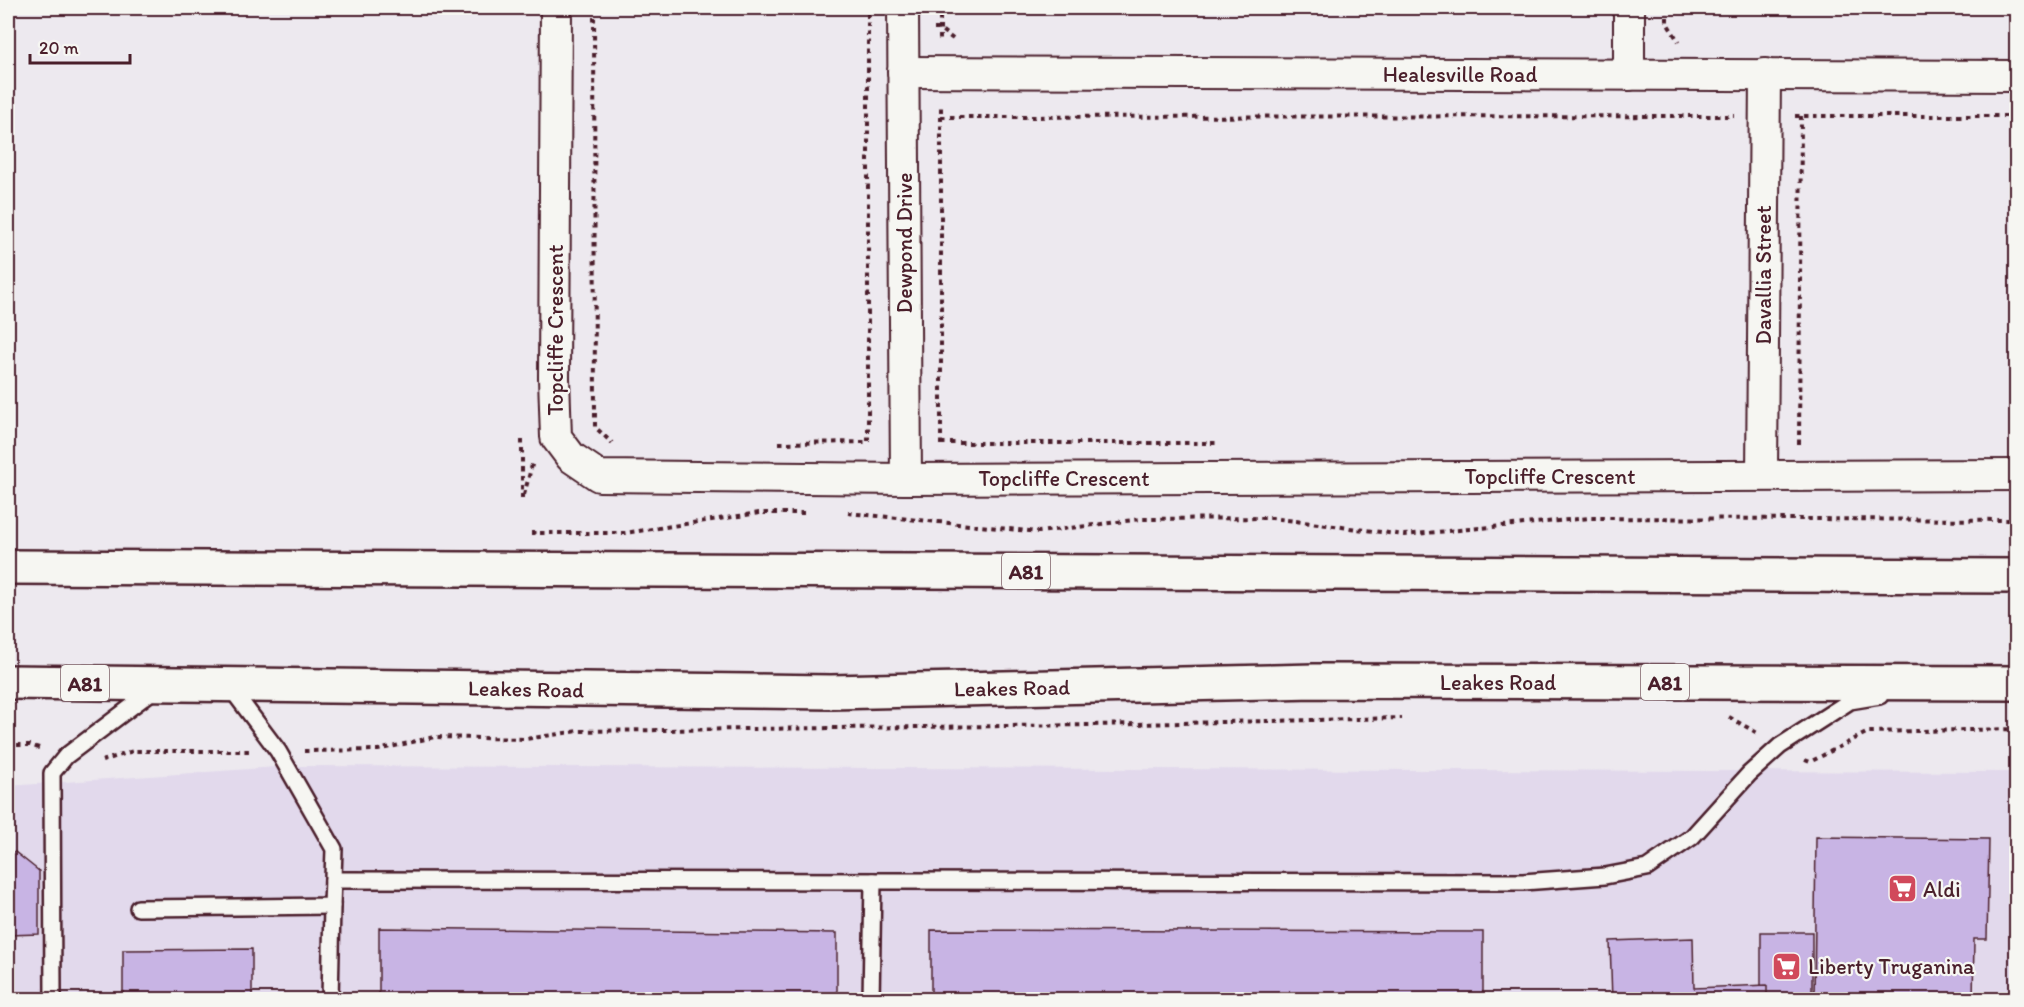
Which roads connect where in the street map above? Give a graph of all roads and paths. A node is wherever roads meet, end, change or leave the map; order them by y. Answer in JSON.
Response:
{"nodes":[{"id":1,"x":555,"y":8,"type":"edge"},
{"id":2,"x":594,"y":8,"type":"edge"},
{"id":3,"x":868,"y":8,"type":"edge"},
{"id":4,"x":903,"y":8,"type":"edge"},
{"id":5,"x":1629,"y":8,"type":"edge"},
{"id":6,"x":903,"y":72,"type":"junction"},
{"id":7,"x":1765,"y":74,"type":"junction"},
{"id":8,"x":1629,"y":75,"type":"junction"},
{"id":9,"x":2016,"y":76,"type":"edge"},
{"id":10,"x":1765,"y":116,"type":"junction"},
{"id":11,"x":1801,"y":116,"type":"junction"},
{"id":12,"x":2016,"y":116,"type":"edge"},
{"id":13,"x":941,"y":117,"type":"dead end"},
{"id":14,"x":775,"y":443,"type":"dead end"},
{"id":15,"x":613,"y":444,"type":"dead end"},
{"id":16,"x":1799,"y":444,"type":"dead end"},
{"id":17,"x":1762,"y":475,"type":"junction"},
{"id":18,"x":2016,"y":475,"type":"edge"},
{"id":19,"x":906,"y":479,"type":"junction"},
{"id":20,"x":813,"y":513,"type":"dead end"},
{"id":21,"x":846,"y":513,"type":"dead end"},
{"id":22,"x":2016,"y":520,"type":"edge"},
{"id":23,"x":530,"y":533,"type":"dead end"},
{"id":24,"x":8,"y":567,"type":"edge"},
{"id":25,"x":2016,"y":576,"type":"edge"},
{"id":26,"x":8,"y":682,"type":"edge"},
{"id":27,"x":1951,"y":683,"type":"junction"},
{"id":28,"x":2016,"y":683,"type":"edge"},
{"id":29,"x":162,"y":684,"type":"junction"},
{"id":30,"x":228,"y":684,"type":"junction"},
{"id":31,"x":1724,"y":714,"type":"dead end"},
{"id":32,"x":1412,"y":717,"type":"dead end"},
{"id":33,"x":2016,"y":729,"type":"edge"},
{"id":34,"x":8,"y":745,"type":"edge"},
{"id":35,"x":1780,"y":746,"type":"junction"},
{"id":36,"x":278,"y":751,"type":"junction"},
{"id":37,"x":66,"y":756,"type":"junction"},
{"id":38,"x":333,"y":880,"type":"junction"},
{"id":39,"x":873,"y":881,"type":"junction"},
{"id":40,"x":332,"y":906,"type":"junction"},
{"id":41,"x":138,"y":908,"type":"dead end"},
{"id":42,"x":53,"y":999,"type":"edge"},
{"id":43,"x":330,"y":999,"type":"edge"},
{"id":44,"x":871,"y":999,"type":"edge"}],
"edges":[{"from":1,"to":19,"type":"street","name":"Topcliffe Crescent"},
{"from":2,"to":15,"type":"path"},
{"from":3,"to":14,"type":"path"},
{"from":4,"to":6,"type":"street","name":"Dewpond Drive"},
{"from":5,"to":8,"type":"street"},
{"from":6,"to":8,"type":"street","name":"Healesville Road"},
{"from":6,"to":19,"type":"street","name":"Dewpond Drive"},
{"from":7,"to":8,"type":"street","name":"Healesville Road"},
{"from":7,"to":9,"type":"street","name":"Healesville Road"},
{"from":7,"to":10,"type":"street","name":"Davallia Street"},
{"from":10,"to":11,"type":"path"},
{"from":10,"to":13,"type":"path"},
{"from":10,"to":17,"type":"street","name":"Davallia Street"},
{"from":11,"to":12,"type":"path"},
{"from":11,"to":16,"type":"path"},
{"from":17,"to":18,"type":"street","name":"Topcliffe Crescent"},
{"from":17,"to":19,"type":"street","name":"Topcliffe Crescent"},
{"from":20,"to":23,"type":"path"},
{"from":21,"to":22,"type":"path"},
{"from":24,"to":25,"type":"highway","number":"A81"},
{"from":26,"to":29,"type":"highway","name":"Leakes Road","number":"A81"},
{"from":27,"to":28,"type":"highway","name":"Leakes Road","number":"A81"},
{"from":27,"to":30,"type":"highway","name":"Leakes Road","number":"A81"},
{"from":27,"to":35,"type":"lane"},
{"from":29,"to":30,"type":"highway","name":"Leakes Road","number":"A81"},
{"from":29,"to":37,"type":"lane"},
{"from":30,"to":36,"type":"lane"},
{"from":31,"to":35,"type":"path"},
{"from":32,"to":36,"type":"path"},
{"from":33,"to":35,"type":"path"},
{"from":34,"to":37,"type":"path"},
{"from":35,"to":39,"type":"lane"},
{"from":36,"to":37,"type":"path"},
{"from":36,"to":38,"type":"lane"},
{"from":37,"to":42,"type":"lane"},
{"from":38,"to":39,"type":"lane"},
{"from":38,"to":40,"type":"lane"},
{"from":39,"to":44,"type":"lane"},
{"from":40,"to":41,"type":"lane"},
{"from":40,"to":43,"type":"lane"}]}
